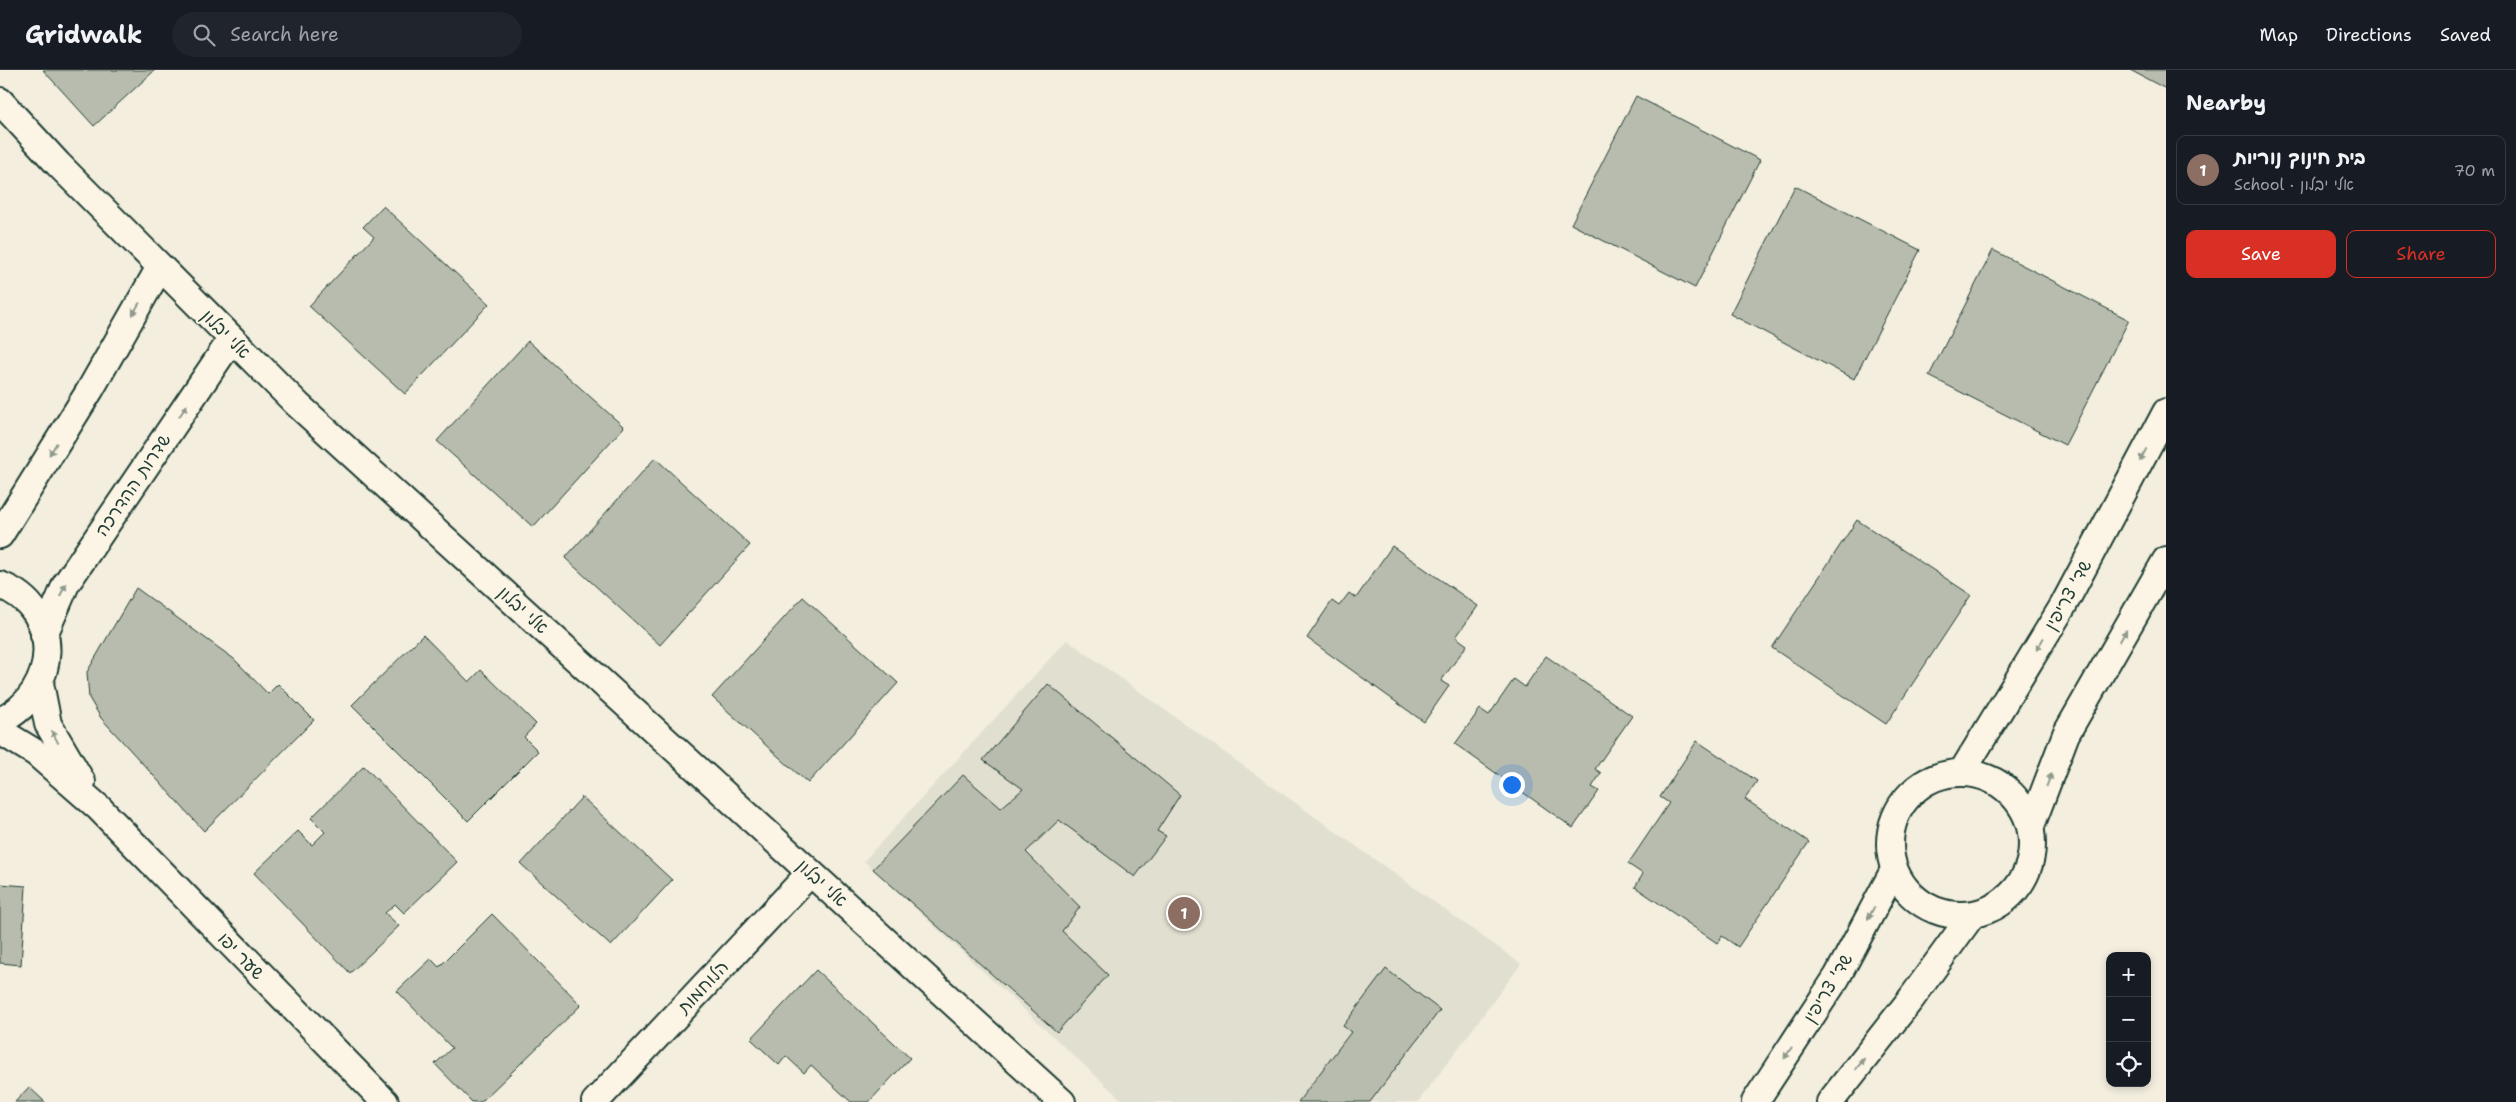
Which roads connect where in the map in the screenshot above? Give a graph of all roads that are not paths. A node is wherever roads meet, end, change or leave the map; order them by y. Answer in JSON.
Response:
{"nodes":[{"id":1,"x":0,"y":101,"type":"edge"},
{"id":2,"x":160,"y":267,"type":"junction"},
{"id":3,"x":231,"y":340,"type":"junction"},
{"id":4,"x":2166,"y":412,"type":"edge"},
{"id":5,"x":0,"y":535,"type":"edge"},
{"id":6,"x":2166,"y":560,"type":"edge"},
{"id":7,"x":0,"y":586,"type":"edge"},
{"id":8,"x":44,"y":635,"type":"junction"},
{"id":9,"x":40,"y":683,"type":"junction"},
{"id":10,"x":0,"y":721,"type":"edge"},
{"id":11,"x":0,"y":730,"type":"edge"},
{"id":12,"x":1962,"y":772,"type":"junction"},
{"id":13,"x":99,"y":808,"type":"junction"},
{"id":14,"x":2031,"y":826,"type":"junction"},
{"id":15,"x":1894,"y":870,"type":"junction"},
{"id":16,"x":810,"y":873,"type":"junction"},
{"id":17,"x":1972,"y":915,"type":"junction"},
{"id":18,"x":385,"y":1102,"type":"edge"},
{"id":19,"x":596,"y":1102,"type":"edge"},
{"id":20,"x":1062,"y":1102,"type":"edge"},
{"id":21,"x":1756,"y":1102,"type":"edge"},
{"id":22,"x":1830,"y":1102,"type":"edge"}],
"edges":[{"from":1,"to":2,"type":"street","name":"אלי יבלון"},
{"from":2,"to":3,"type":"street","name":"אלי יבלון"},
{"from":2,"to":5,"type":"street","one_way":true},
{"from":8,"to":3,"type":"street","name":"שדרות ההדרכה","one_way":true},
{"from":3,"to":16,"type":"street","name":"אלי יבלון"},
{"from":4,"to":12,"type":"street","name":"שד' צריפין","one_way":true},
{"from":14,"to":6,"type":"street","one_way":true},
{"from":7,"to":8,"type":"street"},
{"from":8,"to":9,"type":"street"},
{"from":9,"to":10,"type":"street"},
{"from":13,"to":9,"type":"street","name":"שער יפו","one_way":true},
{"from":11,"to":13,"type":"street","name":"שער יפו"},
{"from":12,"to":14,"type":"street"},
{"from":12,"to":15,"type":"street"},
{"from":13,"to":18,"type":"street","name":"שער יפו"},
{"from":14,"to":17,"type":"street"},
{"from":15,"to":17,"type":"street"},
{"from":15,"to":21,"type":"street","name":"שד' צריפין","one_way":true},
{"from":16,"to":19,"type":"street","name":"הלוחמות"},
{"from":16,"to":20,"type":"street","name":"אלי יבלון"},
{"from":22,"to":17,"type":"street","one_way":true}]}
